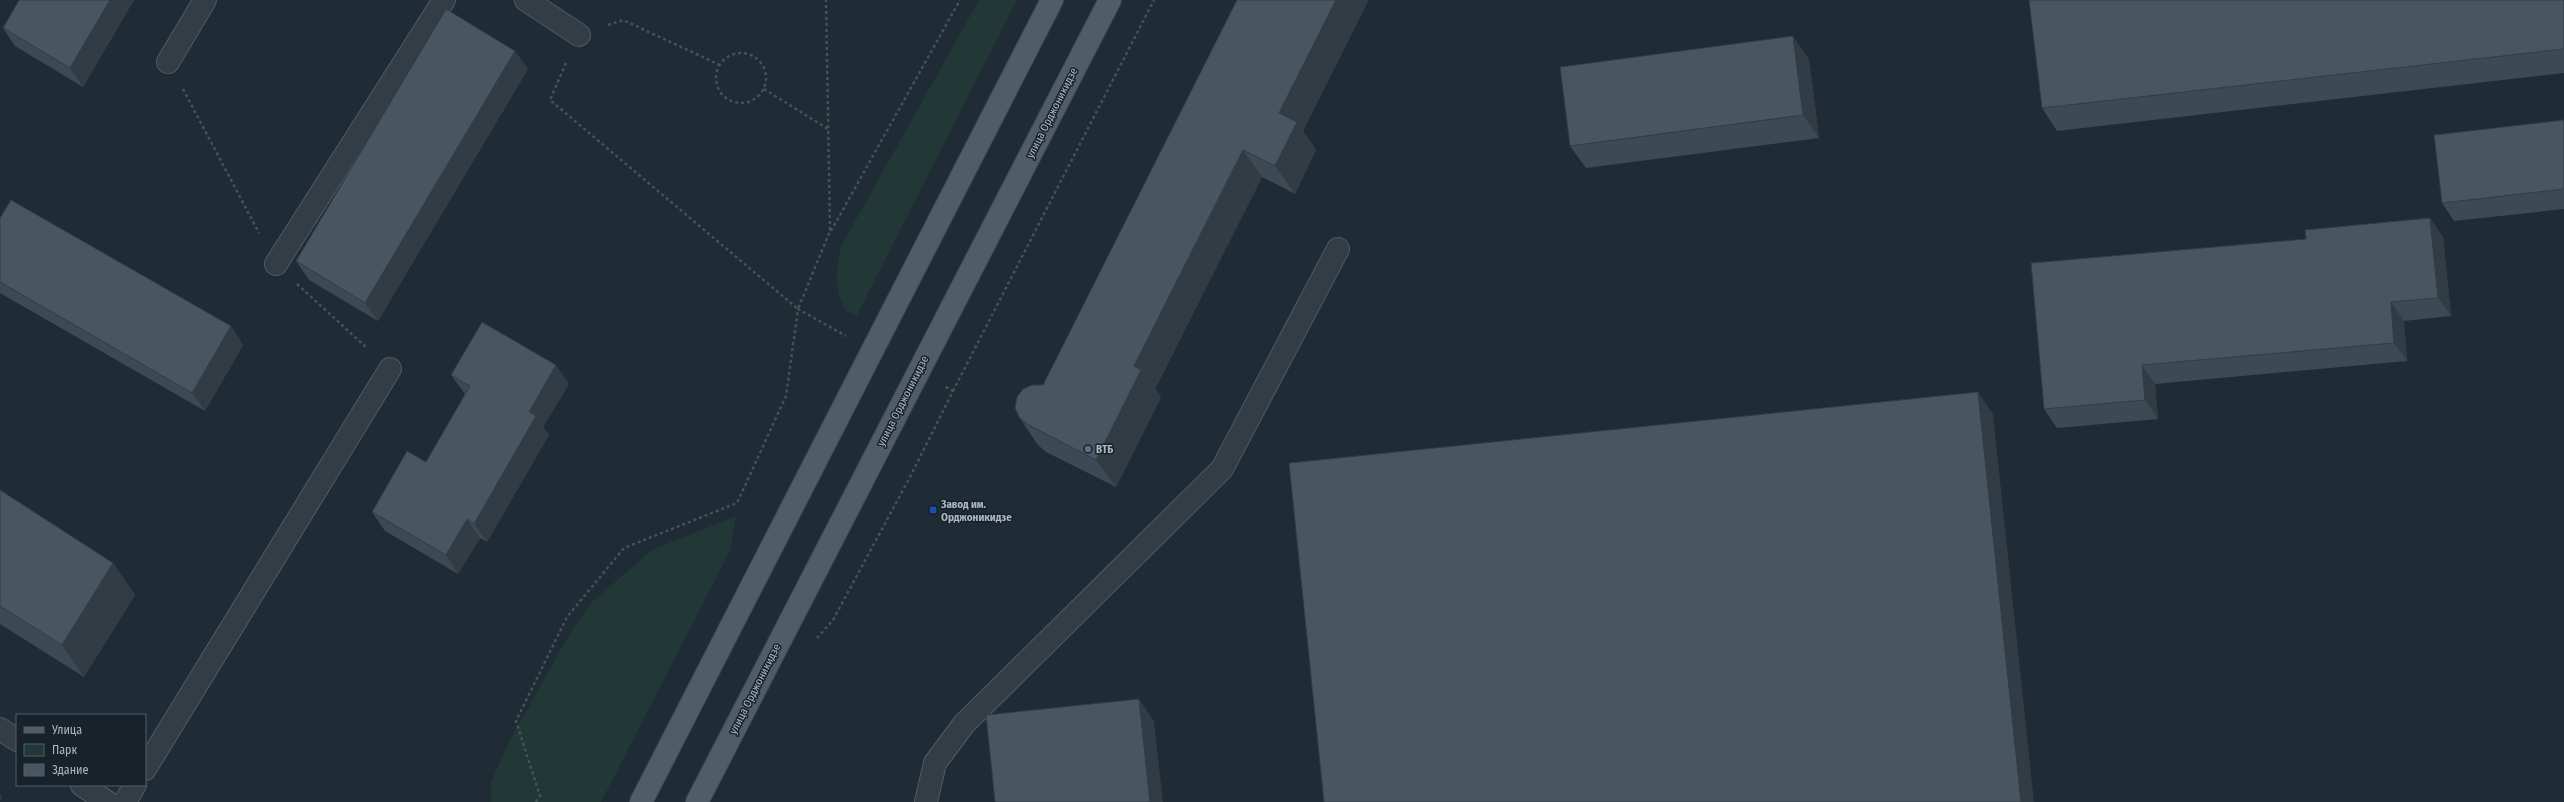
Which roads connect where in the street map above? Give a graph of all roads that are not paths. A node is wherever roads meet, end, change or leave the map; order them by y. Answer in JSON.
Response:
{"nodes":[{"id":1,"x":205,"y":0,"type":"edge"},
{"id":2,"x":444,"y":0,"type":"edge"},
{"id":3,"x":526,"y":0,"type":"edge"},
{"id":4,"x":1052,"y":0,"type":"edge"},
{"id":5,"x":1110,"y":0,"type":"edge"},
{"id":6,"x":579,"y":35,"type":"road end"},
{"id":7,"x":168,"y":62,"type":"road end"},
{"id":8,"x":1338,"y":249,"type":"dead end"},
{"id":9,"x":276,"y":264,"type":"road end"},
{"id":10,"x":390,"y":369,"type":"road end"},
{"id":11,"x":0,"y":728,"type":"edge"},
{"id":12,"x":16,"y":739,"type":"edge"},
{"id":13,"x":146,"y":767,"type":"edge"},
{"id":14,"x":83,"y":786,"type":"edge"},
{"id":15,"x":134,"y":786,"type":"edge"},
{"id":16,"x":107,"y":802,"type":"edge"},
{"id":17,"x":125,"y":802,"type":"edge"},
{"id":18,"x":641,"y":802,"type":"edge"},
{"id":19,"x":696,"y":802,"type":"edge"},
{"id":20,"x":926,"y":802,"type":"edge"}],
"edges":[{"from":1,"to":7,"type":"street"},
{"from":2,"to":9,"type":"street"},
{"from":3,"to":6,"type":"street"},
{"from":4,"to":18,"type":"main road"},
{"from":5,"to":19,"type":"main road","name":"улица Орджоникидзе"},
{"from":8,"to":20,"type":"street"},
{"from":10,"to":13,"type":"street"},
{"from":11,"to":12,"type":"street"},
{"from":14,"to":16,"type":"street"},
{"from":15,"to":17,"type":"street"}]}
